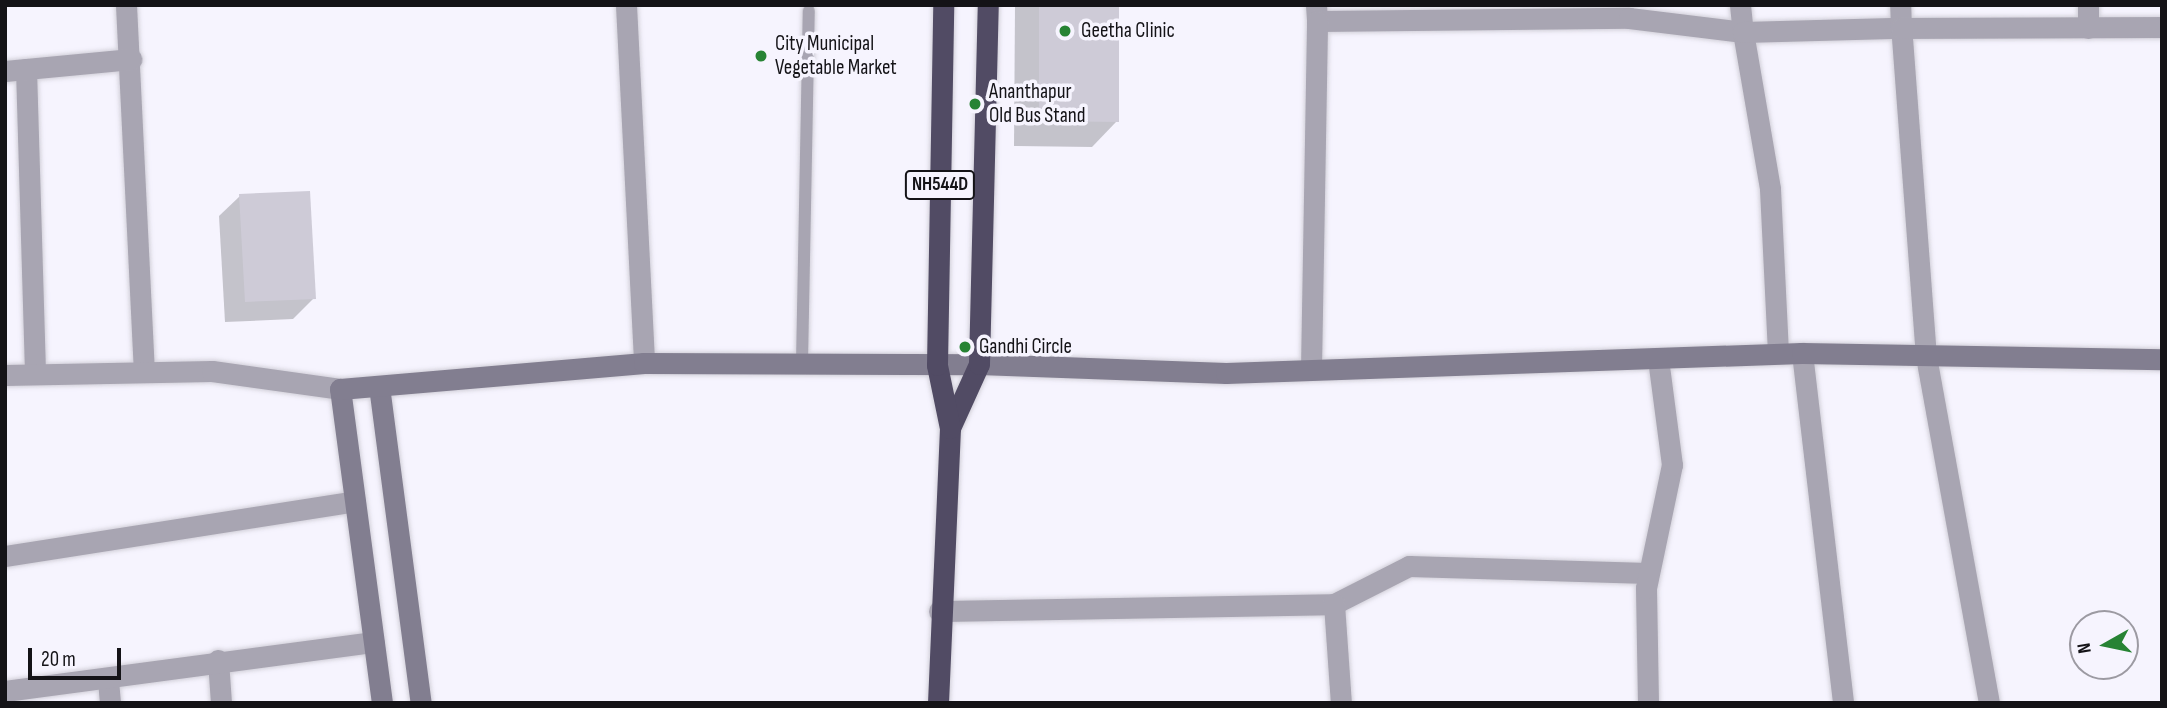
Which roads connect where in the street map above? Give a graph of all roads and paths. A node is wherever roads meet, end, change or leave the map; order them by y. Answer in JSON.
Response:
{"nodes":[{"id":1,"x":126,"y":5,"type":"edge"},
{"id":2,"x":626,"y":5,"type":"edge"},
{"id":3,"x":943,"y":5,"type":"edge"},
{"id":4,"x":988,"y":5,"type":"edge"},
{"id":5,"x":1740,"y":5,"type":"edge"},
{"id":6,"x":1900,"y":5,"type":"edge"},
{"id":7,"x":2088,"y":5,"type":"edge"},
{"id":8,"x":809,"y":11,"type":"dead end"},
{"id":9,"x":1628,"y":11,"type":"edge"},
{"id":10,"x":1316,"y":13,"type":"edge"},
{"id":11,"x":2162,"y":27,"type":"edge"},
{"id":12,"x":1901,"y":28,"type":"junction"},
{"id":13,"x":2088,"y":28,"type":"junction"},
{"id":14,"x":1743,"y":32,"type":"junction"},
{"id":15,"x":131,"y":59,"type":"junction"},
{"id":16,"x":16,"y":70,"type":"edge"},
{"id":17,"x":1802,"y":352,"type":"junction"},
{"id":18,"x":1778,"y":353,"type":"junction"},
{"id":19,"x":1926,"y":357,"type":"junction"},
{"id":20,"x":1658,"y":358,"type":"junction"},
{"id":21,"x":2162,"y":359,"type":"edge"},
{"id":22,"x":644,"y":363,"type":"junction"},
{"id":23,"x":802,"y":363,"type":"junction"},
{"id":24,"x":979,"y":364,"type":"junction"},
{"id":25,"x":937,"y":365,"type":"junction"},
{"id":26,"x":1311,"y":369,"type":"junction"},
{"id":27,"x":144,"y":372,"type":"junction"},
{"id":28,"x":35,"y":373,"type":"junction"},
{"id":29,"x":5,"y":374,"type":"edge"},
{"id":30,"x":379,"y":386,"type":"junction"},
{"id":31,"x":340,"y":389,"type":"junction"},
{"id":32,"x":950,"y":428,"type":"junction"},
{"id":33,"x":355,"y":502,"type":"junction"},
{"id":34,"x":5,"y":556,"type":"edge"},
{"id":35,"x":1648,"y":573,"type":"junction"},
{"id":36,"x":1334,"y":604,"type":"junction"},
{"id":37,"x":939,"y":611,"type":"junction"},
{"id":38,"x":374,"y":642,"type":"junction"},
{"id":39,"x":218,"y":660,"type":"junction"},
{"id":40,"x":108,"y":680,"type":"junction"},
{"id":41,"x":5,"y":691,"type":"edge"},
{"id":42,"x":110,"y":703,"type":"edge"},
{"id":43,"x":221,"y":703,"type":"edge"},
{"id":44,"x":382,"y":703,"type":"edge"},
{"id":45,"x":421,"y":703,"type":"edge"},
{"id":46,"x":938,"y":703,"type":"edge"},
{"id":47,"x":1341,"y":703,"type":"edge"},
{"id":48,"x":1648,"y":703,"type":"edge"},
{"id":49,"x":1843,"y":703,"type":"edge"},
{"id":50,"x":1989,"y":703,"type":"edge"}],
"edges":[{"from":1,"to":15,"type":"street"},
{"from":2,"to":22,"type":"street"},
{"from":3,"to":25,"type":"highway","number":"NH544D"},
{"from":4,"to":24,"type":"highway","number":"NH544D"},
{"from":5,"to":14,"type":"street"},
{"from":6,"to":12,"type":"street"},
{"from":7,"to":13,"type":"street"},
{"from":8,"to":23,"type":"lane"},
{"from":9,"to":10,"type":"street"},
{"from":9,"to":14,"type":"street"},
{"from":10,"to":26,"type":"street"},
{"from":11,"to":13,"type":"street"},
{"from":12,"to":13,"type":"street"},
{"from":12,"to":14,"type":"street"},
{"from":12,"to":19,"type":"street"},
{"from":14,"to":18,"type":"street"},
{"from":15,"to":16,"type":"street"},
{"from":15,"to":27,"type":"street"},
{"from":16,"to":28,"type":"street"},
{"from":17,"to":18,"type":"street"},
{"from":17,"to":19,"type":"street"},
{"from":17,"to":49,"type":"street"},
{"from":18,"to":20,"type":"street"},
{"from":19,"to":21,"type":"street"},
{"from":19,"to":50,"type":"street"},
{"from":20,"to":26,"type":"street"},
{"from":20,"to":35,"type":"street"},
{"from":22,"to":23,"type":"street"},
{"from":22,"to":30,"type":"street"},
{"from":23,"to":25,"type":"street"},
{"from":24,"to":25,"type":"street"},
{"from":24,"to":26,"type":"street"},
{"from":24,"to":32,"type":"highway","number":"NH544D"},
{"from":25,"to":32,"type":"highway","number":"NH544D"},
{"from":27,"to":28,"type":"street"},
{"from":27,"to":31,"type":"street"},
{"from":28,"to":29,"type":"street"},
{"from":30,"to":31,"type":"street"},
{"from":30,"to":45,"type":"street"},
{"from":31,"to":33,"type":"street"},
{"from":32,"to":37,"type":"highway","number":"NH544D"},
{"from":33,"to":34,"type":"street"},
{"from":33,"to":38,"type":"street"},
{"from":35,"to":36,"type":"street"},
{"from":35,"to":48,"type":"street"},
{"from":36,"to":37,"type":"street"},
{"from":36,"to":47,"type":"street"},
{"from":37,"to":46,"type":"highway","number":"NH544D"},
{"from":38,"to":39,"type":"street"},
{"from":38,"to":44,"type":"street"},
{"from":39,"to":40,"type":"street"},
{"from":39,"to":43,"type":"street"},
{"from":40,"to":41,"type":"street"},
{"from":40,"to":42,"type":"street"}]}
